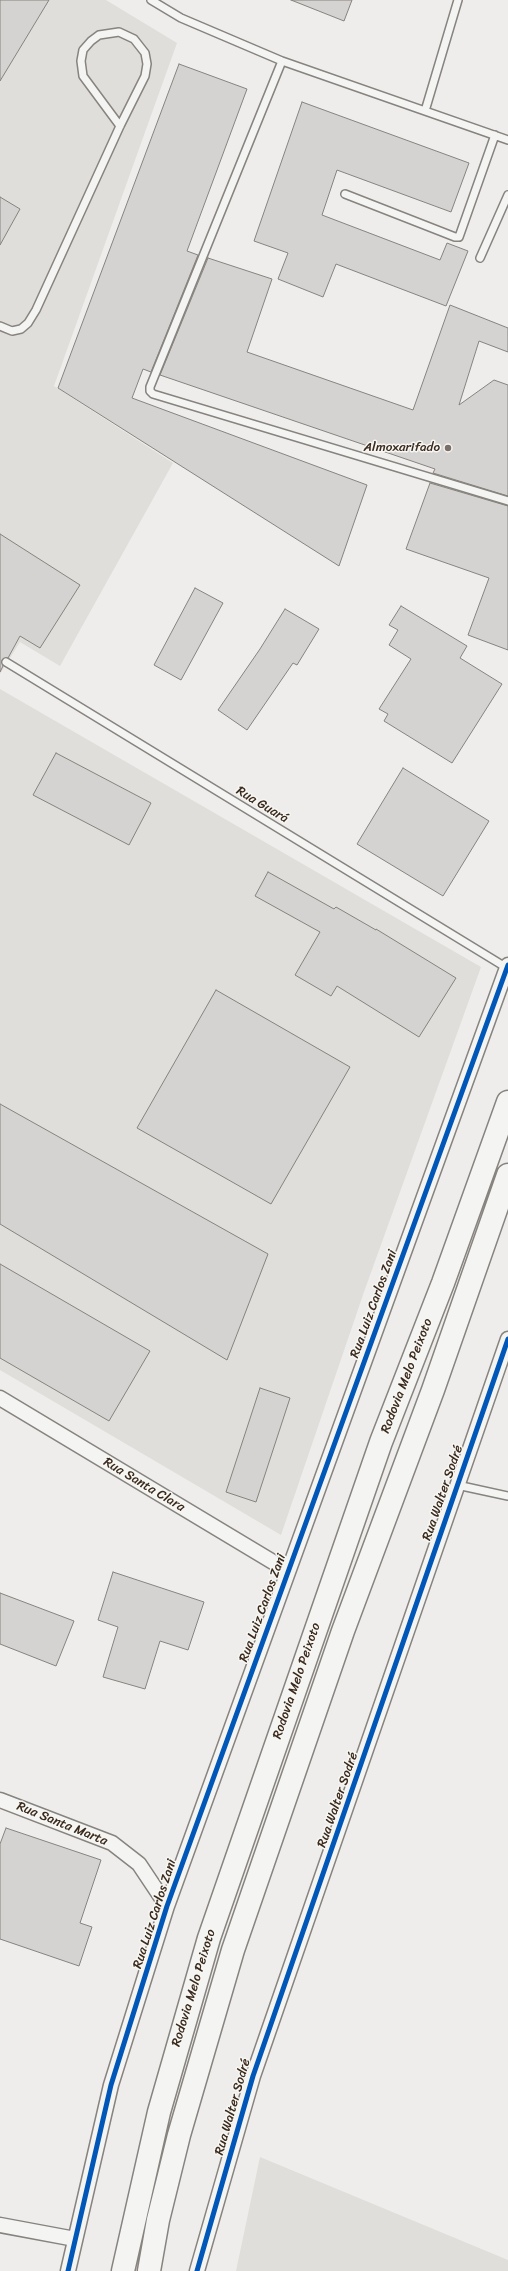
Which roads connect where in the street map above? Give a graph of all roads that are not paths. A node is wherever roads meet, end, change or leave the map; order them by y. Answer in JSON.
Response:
{"nodes":[{"id":1,"x":151,"y":0,"type":"edge"},
{"id":2,"x":458,"y":0,"type":"edge"},
{"id":3,"x":282,"y":61,"type":"junction"},
{"id":4,"x":425,"y":111,"type":"junction"},
{"id":5,"x":120,"y":126,"type":"junction"},
{"id":6,"x":495,"y":135,"type":"junction"},
{"id":7,"x":508,"y":140,"type":"edge"},
{"id":8,"x":345,"y":194,"type":"dead end"},
{"id":9,"x":508,"y":195,"type":"edge"},
{"id":10,"x":480,"y":258,"type":"dead end"},
{"id":11,"x":0,"y":326,"type":"edge"},
{"id":12,"x":508,"y":501,"type":"edge"},
{"id":13,"x":6,"y":662,"type":"dead end"},
{"id":14,"x":507,"y":966,"type":"edge"},
{"id":15,"x":508,"y":1102,"type":"edge"},
{"id":16,"x":508,"y":1175,"type":"edge"},
{"id":17,"x":508,"y":1338,"type":"edge"},
{"id":18,"x":0,"y":1398,"type":"edge"},
{"id":19,"x":457,"y":1485,"type":"junction"},
{"id":20,"x":508,"y":1496,"type":"edge"},
{"id":21,"x":288,"y":1571,"type":"junction"},
{"id":22,"x":0,"y":1800,"type":"edge"},
{"id":23,"x":167,"y":1906,"type":"junction"},
{"id":24,"x":0,"y":2225,"type":"edge"},
{"id":25,"x":75,"y":2239,"type":"junction"},
{"id":26,"x":69,"y":2270,"type":"edge"},
{"id":27,"x":123,"y":2271,"type":"edge"},
{"id":28,"x":149,"y":2271,"type":"edge"},
{"id":29,"x":197,"y":2271,"type":"edge"}],
"edges":[{"from":1,"to":3,"type":"lane"},
{"from":2,"to":4,"type":"lane"},
{"from":3,"to":4,"type":"lane"},
{"from":3,"to":12,"type":"lane"},
{"from":4,"to":6,"type":"lane"},
{"from":5,"to":5,"type":"lane"},
{"from":5,"to":11,"type":"lane"},
{"from":6,"to":7,"type":"lane"},
{"from":6,"to":8,"type":"lane"},
{"from":9,"to":10,"type":"lane"},
{"from":13,"to":14,"type":"lane","name":"Rua Guará"},
{"from":14,"to":21,"type":"street","name":"Rua Luiz Carlos Zani"},
{"from":15,"to":27,"type":"main road","name":"Rodovia Melo Peixoto"},
{"from":16,"to":28,"type":"main road","name":"Rodovia Melo Peixoto"},
{"from":17,"to":19,"type":"street","name":"Rua Walter Sodré"},
{"from":18,"to":21,"type":"street","name":"Rua Santa Clara"},
{"from":19,"to":20,"type":"lane"},
{"from":19,"to":29,"type":"street","name":"Rua Walter Sodré"},
{"from":21,"to":23,"type":"street","name":"Rua Luiz Carlos Zani"},
{"from":22,"to":23,"type":"street","name":"Rua Santa Marta"},
{"from":23,"to":25,"type":"street","name":"Rua Luiz Carlos Zani"},
{"from":24,"to":25,"type":"street"},
{"from":25,"to":26,"type":"street","name":"Rua Luiz Carlos Zani"}]}
